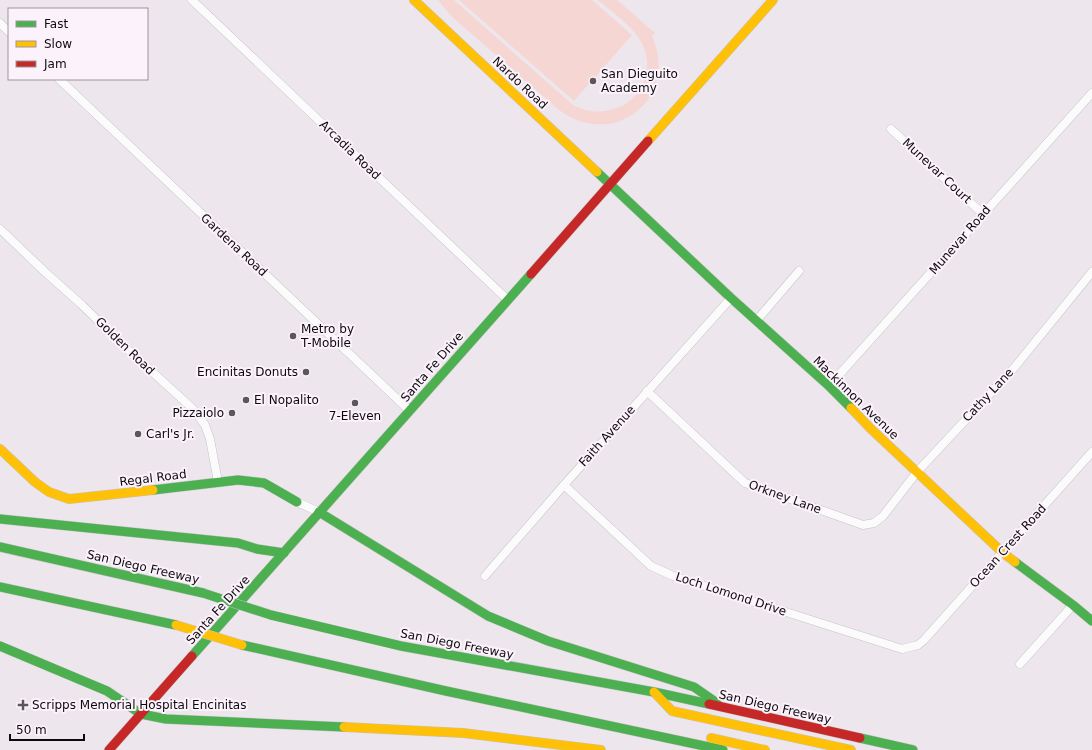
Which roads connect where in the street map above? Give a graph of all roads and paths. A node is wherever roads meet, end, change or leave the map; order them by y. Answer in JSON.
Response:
{"nodes":[{"id":1,"x":192,"y":0,"type":"edge"},
{"id":2,"x":414,"y":0,"type":"edge"},
{"id":3,"x":773,"y":0,"type":"edge"},
{"id":4,"x":0,"y":23,"type":"edge"},
{"id":5,"x":8,"y":31,"type":"edge"},
{"id":6,"x":60,"y":80,"type":"edge"},
{"id":7,"x":1092,"y":93,"type":"edge"},
{"id":8,"x":891,"y":129,"type":"dead end"},
{"id":9,"x":611,"y":184,"type":"junction"},
{"id":10,"x":983,"y":214,"type":"junction"},
{"id":11,"x":0,"y":230,"type":"edge"},
{"id":12,"x":798,"y":271,"type":"dead end"},
{"id":13,"x":1092,"y":272,"type":"edge"},
{"id":14,"x":731,"y":298,"type":"junction"},
{"id":15,"x":508,"y":300,"type":"junction"},
{"id":16,"x":756,"y":321,"type":"junction"},
{"id":17,"x":829,"y":386,"type":"junction"},
{"id":18,"x":647,"y":391,"type":"junction"},
{"id":19,"x":410,"y":411,"type":"junction"},
{"id":20,"x":0,"y":449,"type":"edge"},
{"id":21,"x":1092,"y":452,"type":"edge"},
{"id":22,"x":917,"y":472,"type":"junction"},
{"id":23,"x":218,"y":482,"type":"junction"},
{"id":24,"x":564,"y":485,"type":"junction"},
{"id":25,"x":297,"y":502,"type":"joint"},
{"id":26,"x":319,"y":512,"type":"junction"},
{"id":27,"x":883,"y":516,"type":"joint"},
{"id":28,"x":0,"y":519,"type":"edge"},
{"id":29,"x":0,"y":547,"type":"edge"},
{"id":30,"x":1002,"y":552,"type":"junction"},
{"id":31,"x":284,"y":553,"type":"junction"},
{"id":32,"x":485,"y":576,"type":"dead end"},
{"id":33,"x":0,"y":586,"type":"edge"},
{"id":34,"x":1073,"y":605,"type":"junction"},
{"id":35,"x":1092,"y":621,"type":"edge"},
{"id":36,"x":924,"y":640,"type":"joint"},
{"id":37,"x":0,"y":646,"type":"edge"},
{"id":38,"x":1020,"y":664,"type":"dead end"},
{"id":39,"x":654,"y":692,"type":"junction"},
{"id":40,"x":723,"y":707,"type":"junction"},
{"id":41,"x":142,"y":714,"type":"junction"},
{"id":42,"x":669,"y":729,"type":"dead end"},
{"id":43,"x":648,"y":734,"type":"junction"},
{"id":44,"x":698,"y":735,"type":"dead end"},
{"id":45,"x":109,"y":750,"type":"edge"},
{"id":46,"x":601,"y":750,"type":"edge"},
{"id":47,"x":723,"y":750,"type":"edge"},
{"id":48,"x":764,"y":750,"type":"edge"},
{"id":49,"x":851,"y":750,"type":"edge"},
{"id":50,"x":913,"y":750,"type":"edge"}],
"edges":[{"from":1,"to":15,"type":"street","name":"Arcadia Road"},
{"from":2,"to":9,"type":"main road","name":"Nardo Road"},
{"from":3,"to":9,"type":"main road","name":"Santa Fe Drive"},
{"from":4,"to":5,"type":"street"},
{"from":6,"to":19,"type":"street","name":"Gardena Road"},
{"from":7,"to":10,"type":"street","name":"Munevar Road"},
{"from":8,"to":10,"type":"street","name":"Munevar Court"},
{"from":9,"to":14,"type":"main road","name":"Mackinnon Avenue"},
{"from":9,"to":15,"type":"main road","name":"Santa Fe Drive"},
{"from":10,"to":17,"type":"street","name":"Munevar Road"},
{"from":11,"to":23,"type":"street","name":"Golden Road"},
{"from":12,"to":16,"type":"street"},
{"from":13,"to":22,"type":"street","name":"Cathy Lane"},
{"from":14,"to":16,"type":"main road","name":"Mackinnon Avenue"},
{"from":14,"to":18,"type":"street","name":"Faith Avenue"},
{"from":15,"to":19,"type":"main road","name":"Santa Fe Drive"},
{"from":16,"to":17,"type":"main road","name":"Mackinnon Avenue"},
{"from":17,"to":22,"type":"main road","name":"Mackinnon Avenue"},
{"from":18,"to":24,"type":"street","name":"Faith Avenue"},
{"from":18,"to":27,"type":"street","name":"Orkney Lane"},
{"from":19,"to":26,"type":"main road","name":"Santa Fe Drive"},
{"from":20,"to":23,"type":"main road","name":"Regal Road"},
{"from":21,"to":30,"type":"street","name":"Ocean Crest Road"},
{"from":22,"to":27,"type":"street","name":"Cathy Lane"},
{"from":22,"to":30,"type":"main road","name":"Mackinnon Avenue"},
{"from":23,"to":25,"type":"main road","name":"Regal Road"},
{"from":24,"to":32,"type":"street","name":"Faith Avenue"},
{"from":24,"to":36,"type":"street","name":"Loch Lomond Drive"},
{"from":25,"to":26,"type":"street","name":"Regal Road"},
{"from":26,"to":31,"type":"main road","name":"Santa Fe Drive"},
{"from":26,"to":40,"type":"main road"},
{"from":28,"to":31,"type":"main road"},
{"from":29,"to":39,"type":"main road","name":"San Diego Freeway","bridge":true},
{"from":30,"to":34,"type":"main road","name":"Mackinnon Avenue"},
{"from":30,"to":36,"type":"street","name":"Ocean Crest Road"},
{"from":31,"to":41,"type":"main road","name":"Santa Fe Drive"},
{"from":33,"to":43,"type":"main road","bridge":true},
{"from":34,"to":35,"type":"main road","name":"Mackinnon Avenue"},
{"from":34,"to":38,"type":"street"},
{"from":37,"to":41,"type":"main road"},
{"from":39,"to":40,"type":"main road","name":"San Diego Freeway"},
{"from":39,"to":49,"type":"main road"},
{"from":40,"to":50,"type":"main road","name":"San Diego Freeway"},
{"from":41,"to":45,"type":"main road","name":"Santa Fe Drive"},
{"from":41,"to":46,"type":"main road"},
{"from":42,"to":43,"type":"main road"},
{"from":43,"to":47,"type":"main road"},
{"from":44,"to":48,"type":"main road"}]}
